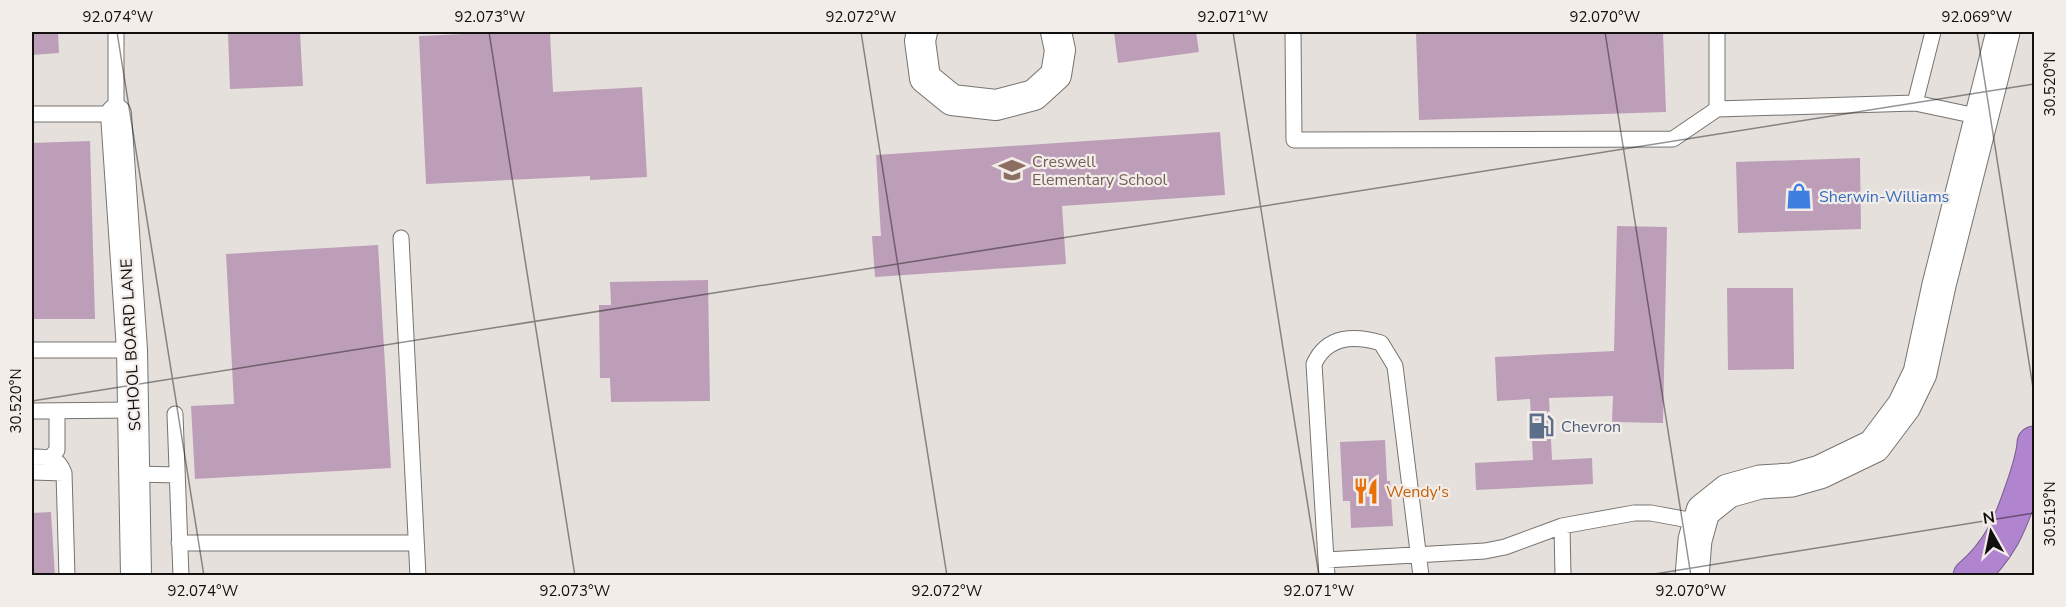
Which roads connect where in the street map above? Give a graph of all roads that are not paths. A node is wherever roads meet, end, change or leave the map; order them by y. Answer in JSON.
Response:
{"nodes":[{"id":1,"x":116,"y":32,"type":"edge"},
{"id":2,"x":922,"y":32,"type":"edge"},
{"id":3,"x":1056,"y":32,"type":"edge"},
{"id":4,"x":1293,"y":32,"type":"edge"},
{"id":5,"x":1717,"y":32,"type":"edge"},
{"id":6,"x":1933,"y":32,"type":"edge"},
{"id":7,"x":2003,"y":32,"type":"edge"},
{"id":8,"x":1915,"y":103,"type":"junction"},
{"id":9,"x":1717,"y":109,"type":"junction"},
{"id":10,"x":32,"y":114,"type":"edge"},
{"id":11,"x":116,"y":114,"type":"junction"},
{"id":12,"x":1980,"y":117,"type":"junction"},
{"id":13,"x":401,"y":237,"type":"dead end"},
{"id":14,"x":32,"y":350,"type":"edge"},
{"id":15,"x":132,"y":350,"type":"junction"},
{"id":16,"x":133,"y":410,"type":"junction"},
{"id":17,"x":32,"y":411,"type":"edge"},
{"id":18,"x":57,"y":411,"type":"junction"},
{"id":19,"x":175,"y":414,"type":"dead end"},
{"id":20,"x":2034,"y":443,"type":"edge"},
{"id":21,"x":2034,"y":448,"type":"edge"},
{"id":22,"x":32,"y":457,"type":"edge"},
{"id":23,"x":51,"y":457,"type":"junction"},
{"id":24,"x":32,"y":472,"type":"edge"},
{"id":25,"x":64,"y":473,"type":"junction"},
{"id":26,"x":135,"y":474,"type":"junction"},
{"id":27,"x":177,"y":475,"type":"junction"},
{"id":28,"x":1700,"y":522,"type":"junction"},
{"id":29,"x":1562,"y":526,"type":"junction"},
{"id":30,"x":179,"y":543,"type":"junction"},
{"id":31,"x":416,"y":543,"type":"junction"},
{"id":32,"x":1419,"y":555,"type":"junction"},
{"id":33,"x":1326,"y":568,"type":"edge"},
{"id":34,"x":68,"y":576,"type":"edge"},
{"id":35,"x":136,"y":576,"type":"edge"},
{"id":36,"x":181,"y":576,"type":"edge"},
{"id":37,"x":418,"y":576,"type":"edge"},
{"id":38,"x":1422,"y":576,"type":"edge"},
{"id":39,"x":1563,"y":576,"type":"edge"},
{"id":40,"x":1692,"y":576,"type":"edge"},
{"id":41,"x":1970,"y":576,"type":"edge"}],
"edges":[{"from":1,"to":11,"type":"lane"},
{"from":2,"to":3,"type":"street"},
{"from":4,"to":9,"type":"lane"},
{"from":5,"to":9,"type":"lane"},
{"from":6,"to":8,"type":"lane"},
{"from":7,"to":12,"type":"street"},
{"from":8,"to":9,"type":"lane"},
{"from":8,"to":12,"type":"lane"},
{"from":10,"to":11,"type":"lane"},
{"from":11,"to":15,"type":"street","name":"SCHOOL BOARD LANE"},
{"from":12,"to":28,"type":"street"},
{"from":13,"to":31,"type":"lane"},
{"from":14,"to":15,"type":"lane"},
{"from":15,"to":16,"type":"street","name":"SCHOOL BOARD LANE"},
{"from":16,"to":18,"type":"lane"},
{"from":16,"to":26,"type":"street","name":"SCHOOL BOARD LANE"},
{"from":17,"to":18,"type":"lane"},
{"from":18,"to":23,"type":"lane"},
{"from":19,"to":27,"type":"lane"},
{"from":20,"to":21,"type":"highway"},
{"from":21,"to":41,"type":"highway"},
{"from":22,"to":23,"type":"lane"},
{"from":23,"to":25,"type":"lane"},
{"from":24,"to":25,"type":"lane"},
{"from":25,"to":34,"type":"lane"},
{"from":26,"to":27,"type":"lane"},
{"from":26,"to":35,"type":"street","name":"SCHOOL BOARD LANE"},
{"from":27,"to":30,"type":"lane"},
{"from":28,"to":29,"type":"lane"},
{"from":28,"to":40,"type":"street"},
{"from":29,"to":32,"type":"lane"},
{"from":29,"to":39,"type":"lane"},
{"from":30,"to":31,"type":"lane"},
{"from":30,"to":36,"type":"lane"},
{"from":31,"to":37,"type":"lane"},
{"from":32,"to":33,"type":"lane"},
{"from":32,"to":33,"type":"lane"},
{"from":32,"to":38,"type":"lane"}]}
